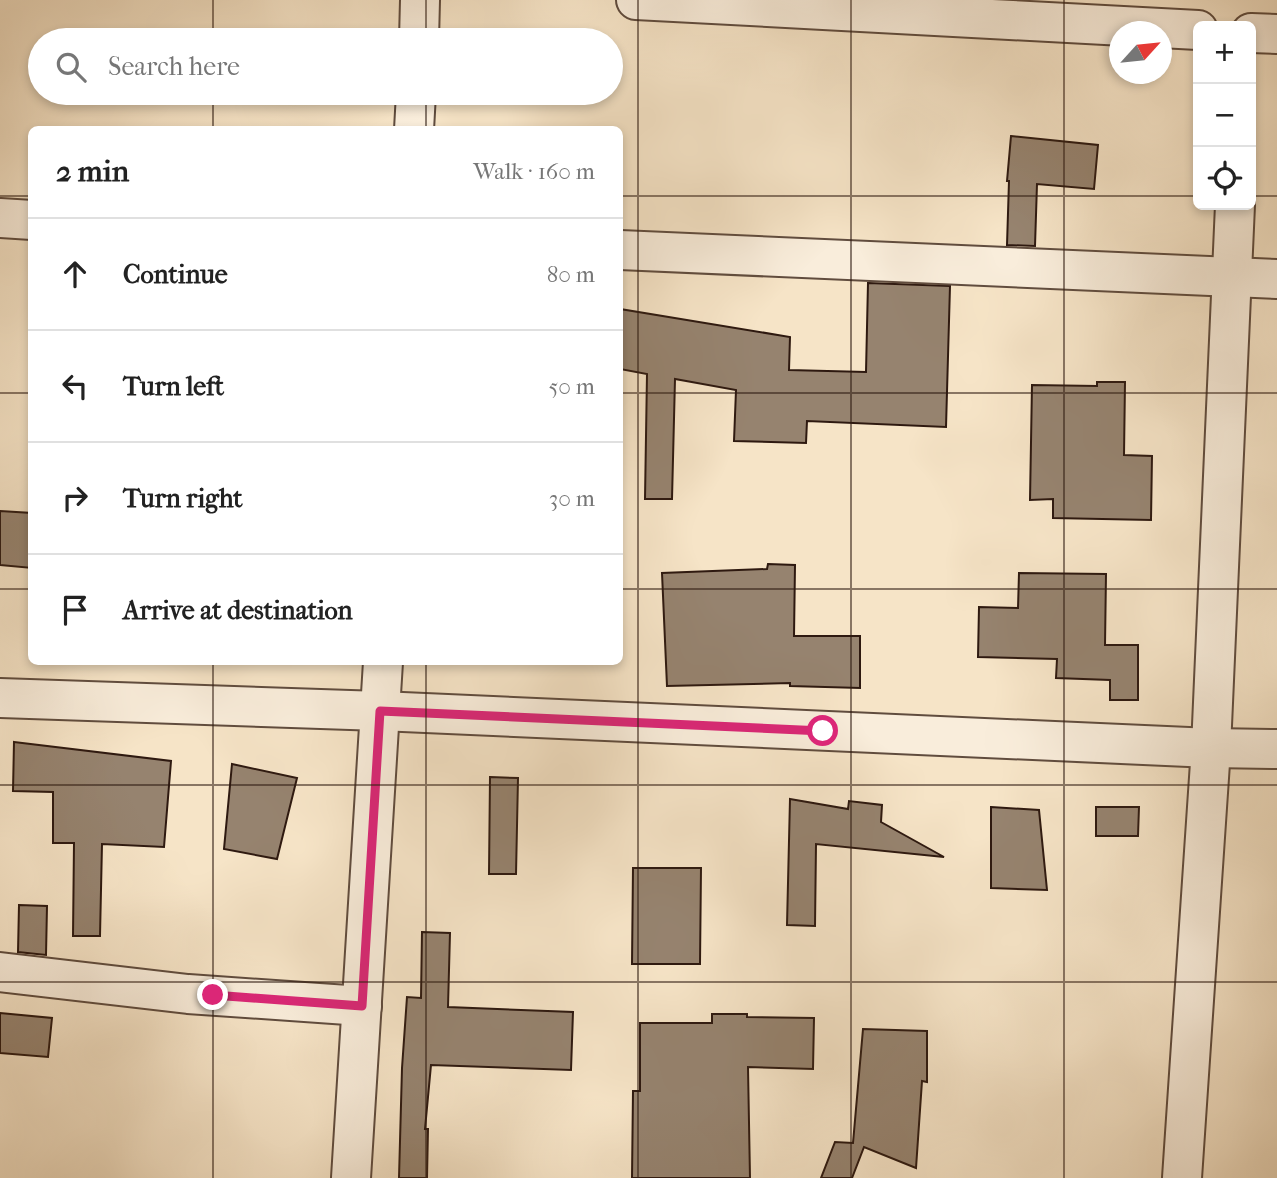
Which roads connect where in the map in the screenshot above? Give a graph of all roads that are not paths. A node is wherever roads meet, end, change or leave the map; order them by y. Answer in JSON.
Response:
{"nodes":[{"id":1,"x":421,"y":0,"type":"edge"},
{"id":2,"x":636,"y":0,"type":"edge"},
{"id":3,"x":420,"y":28,"type":"edge"},
{"id":4,"x":1193,"y":30,"type":"edge"},
{"id":5,"x":1256,"y":33,"type":"edge"},
{"id":6,"x":1277,"y":34,"type":"edge"},
{"id":7,"x":415,"y":105,"type":"edge"},
{"id":8,"x":414,"y":126,"type":"edge"},
{"id":9,"x":1235,"y":210,"type":"edge"},
{"id":10,"x":0,"y":218,"type":"edge"},
{"id":11,"x":28,"y":220,"type":"edge"},
{"id":12,"x":623,"y":250,"type":"edge"},
{"id":13,"x":1232,"y":276,"type":"junction"},
{"id":14,"x":1277,"y":279,"type":"edge"},
{"id":15,"x":383,"y":665,"type":"edge"},
{"id":16,"x":0,"y":698,"type":"edge"},
{"id":17,"x":380,"y":711,"type":"junction"},
{"id":18,"x":1211,"y":748,"type":"junction"},
{"id":19,"x":1277,"y":749,"type":"edge"},
{"id":20,"x":0,"y":972,"type":"edge"},
{"id":21,"x":362,"y":1006,"type":"junction"},
{"id":22,"x":351,"y":1178,"type":"edge"},
{"id":23,"x":1182,"y":1178,"type":"edge"}],
"edges":[{"from":1,"to":3,"type":"street"},
{"from":2,"to":4,"type":"street"},
{"from":5,"to":6,"type":"street"},
{"from":7,"to":8,"type":"street"},
{"from":9,"to":13,"type":"street"},
{"from":10,"to":11,"type":"street"},
{"from":12,"to":13,"type":"street"},
{"from":13,"to":14,"type":"street"},
{"from":13,"to":18,"type":"street"},
{"from":15,"to":17,"type":"street"},
{"from":16,"to":17,"type":"street"},
{"from":17,"to":18,"type":"street"},
{"from":17,"to":21,"type":"street"},
{"from":18,"to":19,"type":"street"},
{"from":18,"to":23,"type":"street"},
{"from":20,"to":21,"type":"street"},
{"from":21,"to":22,"type":"street"}]}
